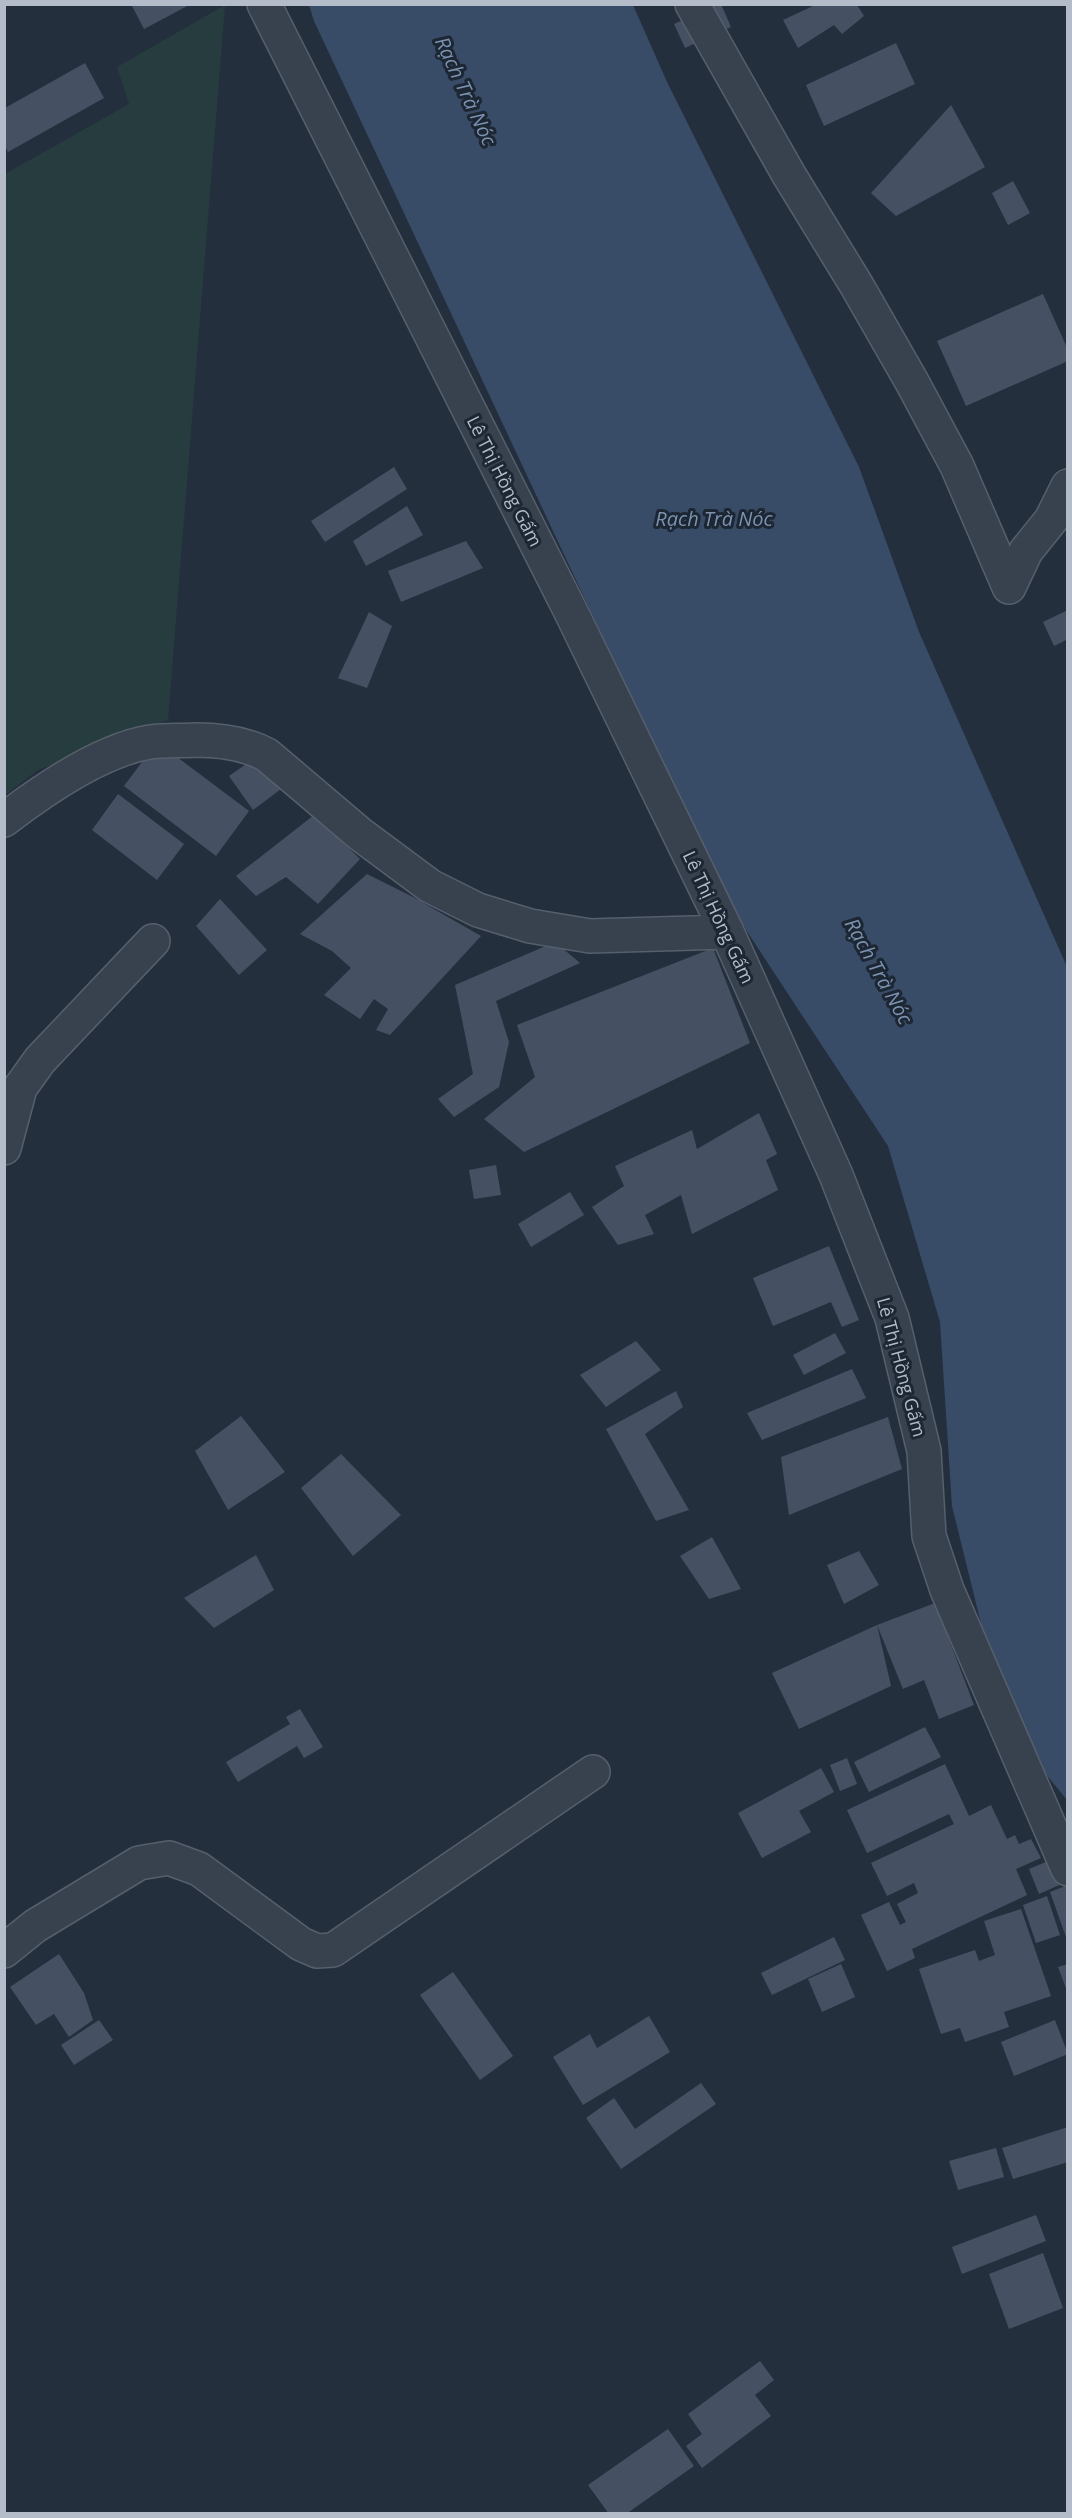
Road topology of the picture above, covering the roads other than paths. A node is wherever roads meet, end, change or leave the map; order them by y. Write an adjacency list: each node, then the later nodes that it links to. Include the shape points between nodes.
1 (264, 4): 5 (street, Lê Thị Hồng Gấm, via 566,602)
2 (692, 4): 3 (street, via 863,296 957,466 1009,587 1026,552 1052,520)
3 (1068, 486)
4 (4, 820): 5 (street, via 108,755 149,742 218,740 267,755 360,834 430,886 478,910 530,926 590,936)
5 (727, 932): 9 (street, Lê Thị Hồng Gấm, via 836,1175 892,1318 924,1451 932,1547)
6 (153, 941): 7 (street, via 40,1060 20,1088)
7 (4, 1148)
8 (593, 1772): 10 (street, via 333,1950 317,1951 301,1944 199,1869 169,1858 139,1863 35,1926)
9 (1068, 1869)
10 (4, 1951)

